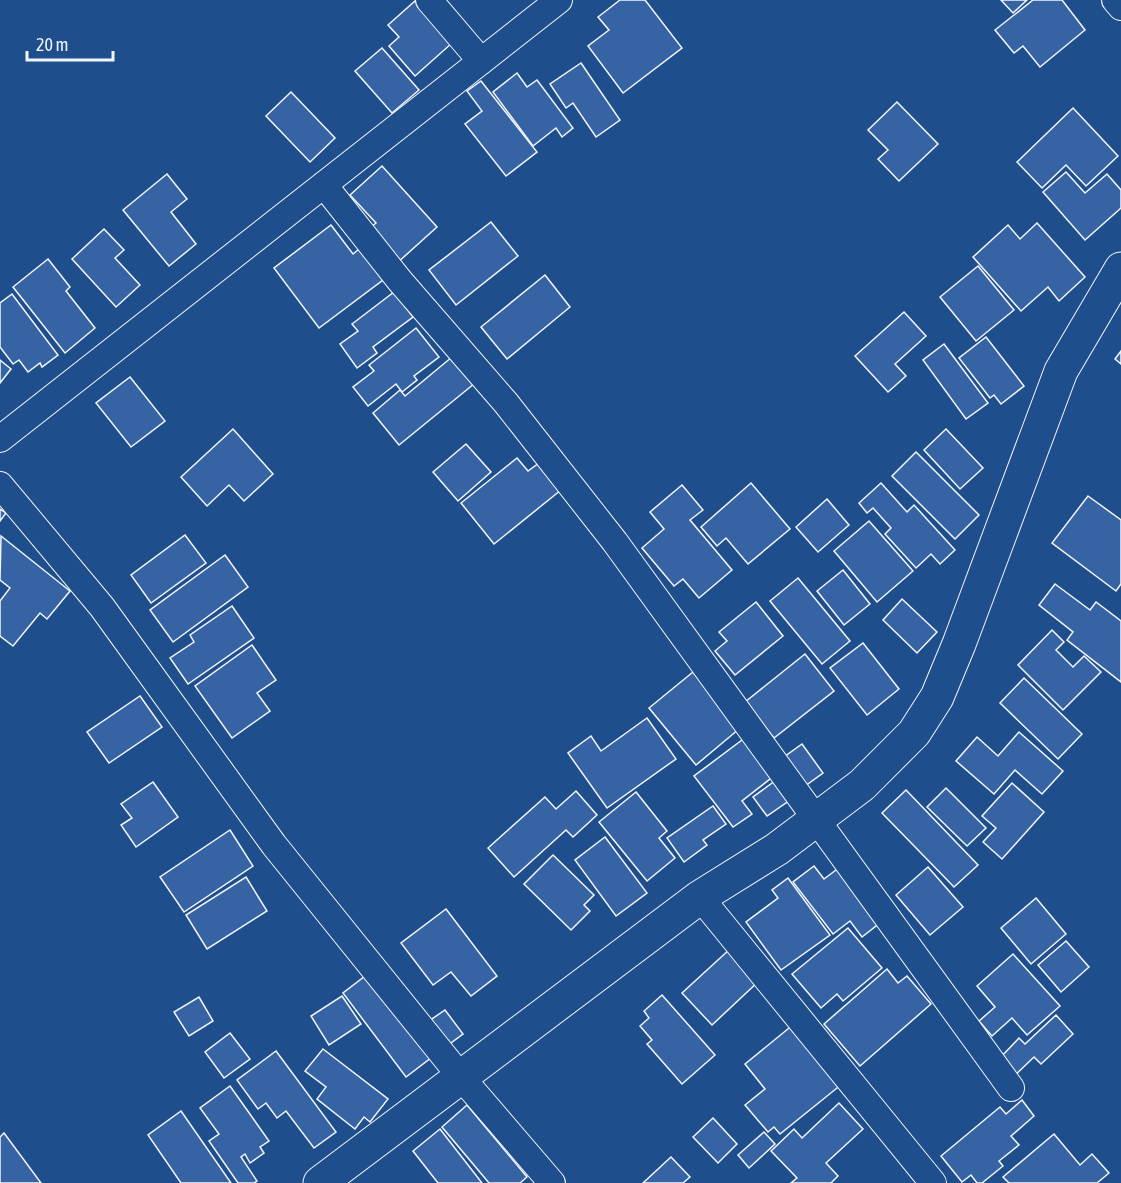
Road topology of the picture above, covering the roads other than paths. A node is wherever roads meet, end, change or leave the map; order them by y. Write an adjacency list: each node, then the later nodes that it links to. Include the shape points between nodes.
1 (429, 0): 5 (street)
2 (559, 0): 5 (street)
3 (1115, 0): 4 (street)
4 (1121, 7)
5 (481, 61): 6 (street)
6 (324, 185): 8 (street); 10 (street, via 400,281 506,403 607,532)
7 (1121, 269): 10 (highway, via 1061,371 937,697 914,733 862,785)
8 (0, 440)
9 (0, 485): 12 (street, via 102,607 274,845)
10 (816, 820): 11 (highway); 13 (street)
11 (700, 897): 12 (highway); 16 (street)
12 (461, 1077): 14 (highway); 15 (street)
13 (1011, 1088)
14 (320, 1183)
15 (552, 1183)
16 (933, 1183)

